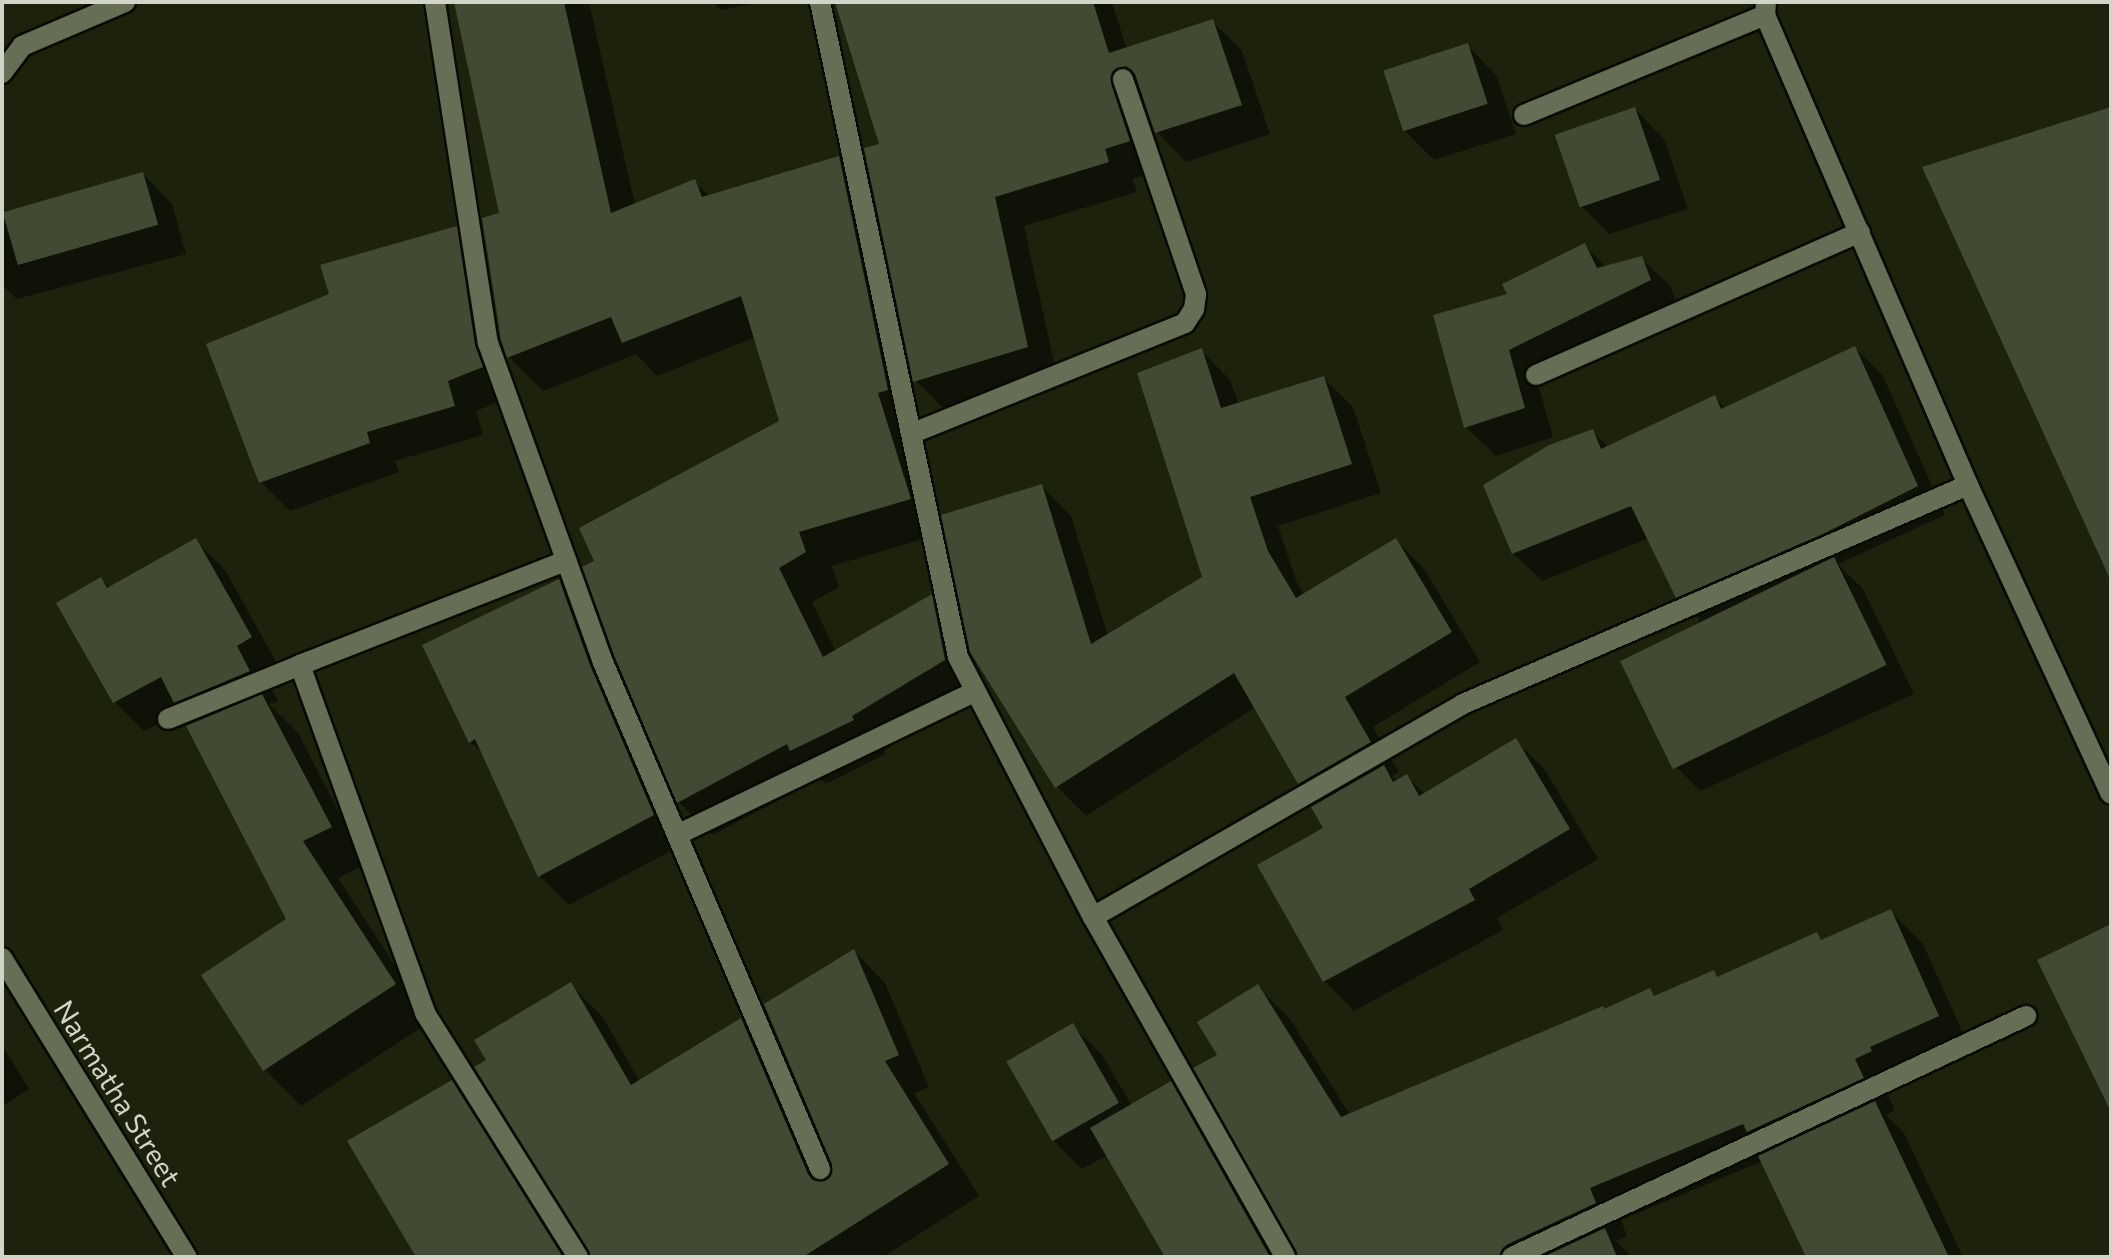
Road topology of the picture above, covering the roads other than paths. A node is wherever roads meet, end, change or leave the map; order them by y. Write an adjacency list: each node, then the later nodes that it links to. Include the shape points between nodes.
1 (125, 2): 5 (street, via 22,46)
2 (435, 2): 12 (street, via 488,343)
3 (820, 2): 10 (street)
4 (1766, 9): 7 (street); 8 (street)
5 (2, 73)
6 (1123, 79): 10 (street, via 1196,294 1194,309 1185,323)
7 (1524, 115)
8 (1860, 232): 9 (street); 11 (street)
9 (1536, 375)
10 (913, 433): 14 (street, via 923,504 958,657)
11 (1968, 485): 16 (street); 18 (street, via 1463,704)
12 (566, 561): 13 (street); 17 (street)
13 (300, 665): 15 (street); 23 (street, via 425,1013)
14 (974, 692): 17 (street); 18 (street)
15 (168, 719)
16 (2111, 794)
17 (677, 835): 21 (street)
18 (1093, 917): 24 (street)
19 (2, 958): 22 (street, Narmatha Street)
20 (2026, 1016): 25 (street)
21 (820, 1169)
22 (187, 1257)
23 (578, 1257)
24 (1285, 1257)
25 (1512, 1257)

